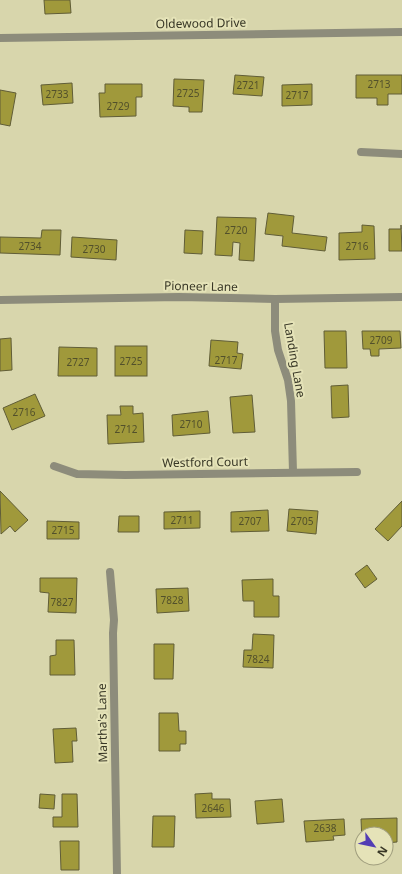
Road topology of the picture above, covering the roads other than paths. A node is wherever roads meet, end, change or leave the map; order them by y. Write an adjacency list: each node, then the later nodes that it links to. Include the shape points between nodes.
1 (402, 32): 2 (street, Oldewood Drive)
2 (0, 38)
3 (361, 152): 4 (street)
4 (402, 154)
5 (402, 297): 6 (street, Pioneer Lane)
6 (275, 299): 7 (street, Pioneer Lane, via 179,297); 9 (street, Landing Lane, via 275,331 291,401)
7 (0, 300)
8 (54, 466): 9 (street, Westford Court, via 77,474)
9 (293, 472): 10 (street, Westford Court)
10 (357, 472)
11 (110, 572): 12 (street, Martha's Lane, via 114,620)
12 (117, 874)

